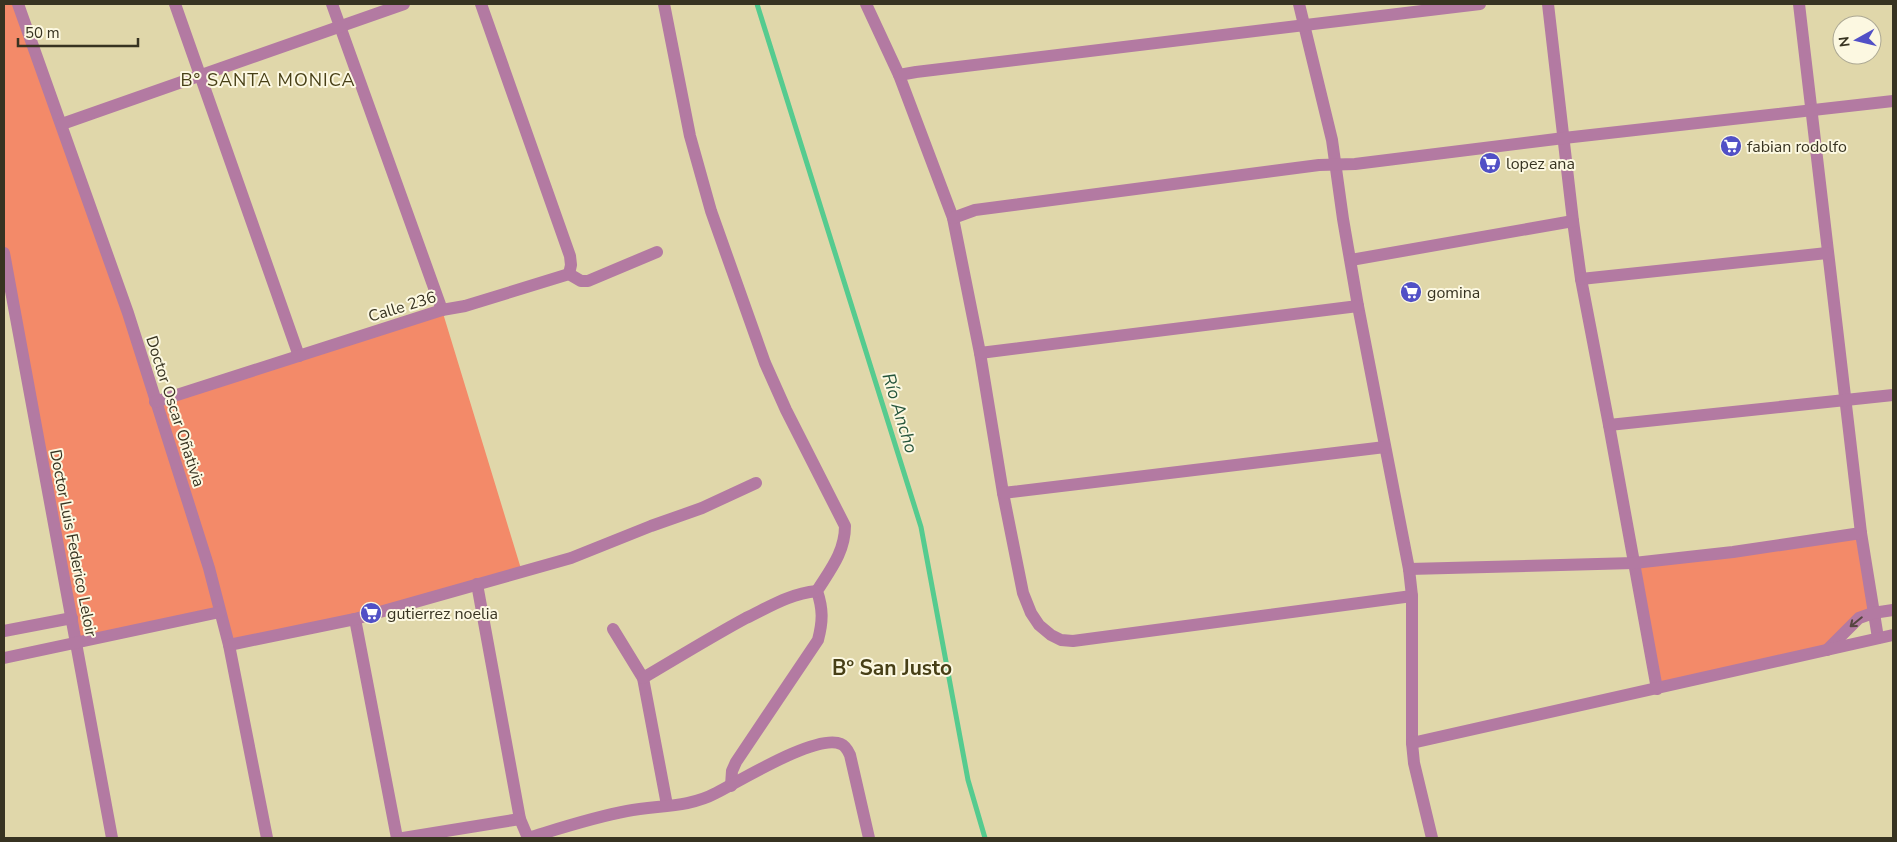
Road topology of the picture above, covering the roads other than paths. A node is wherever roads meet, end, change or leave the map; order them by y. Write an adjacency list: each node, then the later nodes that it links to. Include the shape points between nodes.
1 (18, 4): 18 (street, Doctor Oscar Oñativia)
2 (175, 4): 14 (street)
3 (332, 4): 13 (street)
4 (404, 4): 13 (street)
5 (481, 4): 27 (street, via 570,256)
6 (664, 4): 44 (street, via 690,136 711,211 765,363 845,526 845,541)
7 (866, 4): 15 (street)
8 (1300, 4): 12 (street)
9 (1480, 4): 12 (street)
10 (1548, 4): 19 (street)
11 (1799, 4): 17 (street)
12 (1305, 24): 15 (street); 20 (street)
13 (340, 25): 14 (street); 30 (street)
14 (200, 75): 18 (street); 32 (street)
15 (899, 75): 21 (street)
16 (1893, 101): 17 (street)
17 (1811, 111): 19 (street); 25 (street)
18 (62, 124): 35 (street, Doctor Oscar Oñativia, via 128,313)
19 (1564, 138): 20 (street); 22 (street)
20 (1336, 165): 21 (street, via 975,210); 26 (street)
21 (953, 218): 31 (street)
22 (1572, 221): 26 (street); 28 (street)
23 (657, 252): 27 (street, via 588,281)
24 (4, 253): 49 (street, Doctor Luis Federico Leloir)
25 (1827, 253): 28 (street); 34 (street)
26 (1351, 260): 29 (street)
27 (568, 274): 30 (street, Calle 236)
28 (1581, 280): 36 (street)
29 (1358, 306): 31 (street); 37 (street)
30 (442, 310): 32 (street, Calle 236)
31 (980, 353): 39 (street)
32 (299, 356): 35 (street, Calle 236)
33 (1893, 395): 34 (street)
34 (1846, 399): 36 (street); 40 (street)
35 (155, 402): 47 (street, Doctor Oscar Oñativia, via 209,568)
36 (1610, 425): 41 (street)
37 (1386, 447): 39 (street); 42 (street)
38 (756, 483): 43 (street, via 702,508 570,558)
39 (1003, 493): 45 (street, via 1023,593 1038,624 1060,640 1073,641)
40 (1861, 533): 41 (street); 48 (street)
41 (1634, 564): 42 (street); 60 (street)
42 (1409, 569): 45 (street)
43 (477, 584): 50 (street); 64 (street)
44 (818, 591): 59 (street, via 788,597); 62 (street, via 823,622 818,640 736,762)
45 (1412, 596): 61 (street)
46 (1893, 610): 48 (street)
47 (220, 612): 55 (street); 56 (street, Doctor Oscar Oñativia)
48 (1873, 613): 54 (street); 57 (street, one-way to 57, via 1859,618)
49 (72, 618): 52 (street); 55 (street, Doctor Luis Federico Leloir)
50 (355, 619): 56 (street); 67 (street)
51 (613, 629): 59 (street)
52 (4, 632)
53 (1893, 635): 54 (street)
54 (1878, 638): 57 (street)
55 (77, 644): 58 (street); 65 (street, Doctor Luis Federico Leloir)
56 (228, 645): 66 (street, Doctor Oscar Oñativia)
57 (1826, 650): 60 (street)
58 (4, 658)
59 (643, 678): 63 (street)
60 (1657, 689): 61 (street)
61 (1412, 742): 71 (street)
62 (731, 786): 63 (street, via 691,803); 70 (street, via 777,760 814,745 840,743 846,747 853,764)
63 (667, 805): 69 (street, via 611,814)
64 (520, 819): 68 (street); 69 (street)
65 (112, 838)
66 (267, 838)
67 (397, 838)
68 (403, 838)
69 (528, 838)
70 (869, 838)
71 (1432, 838)

